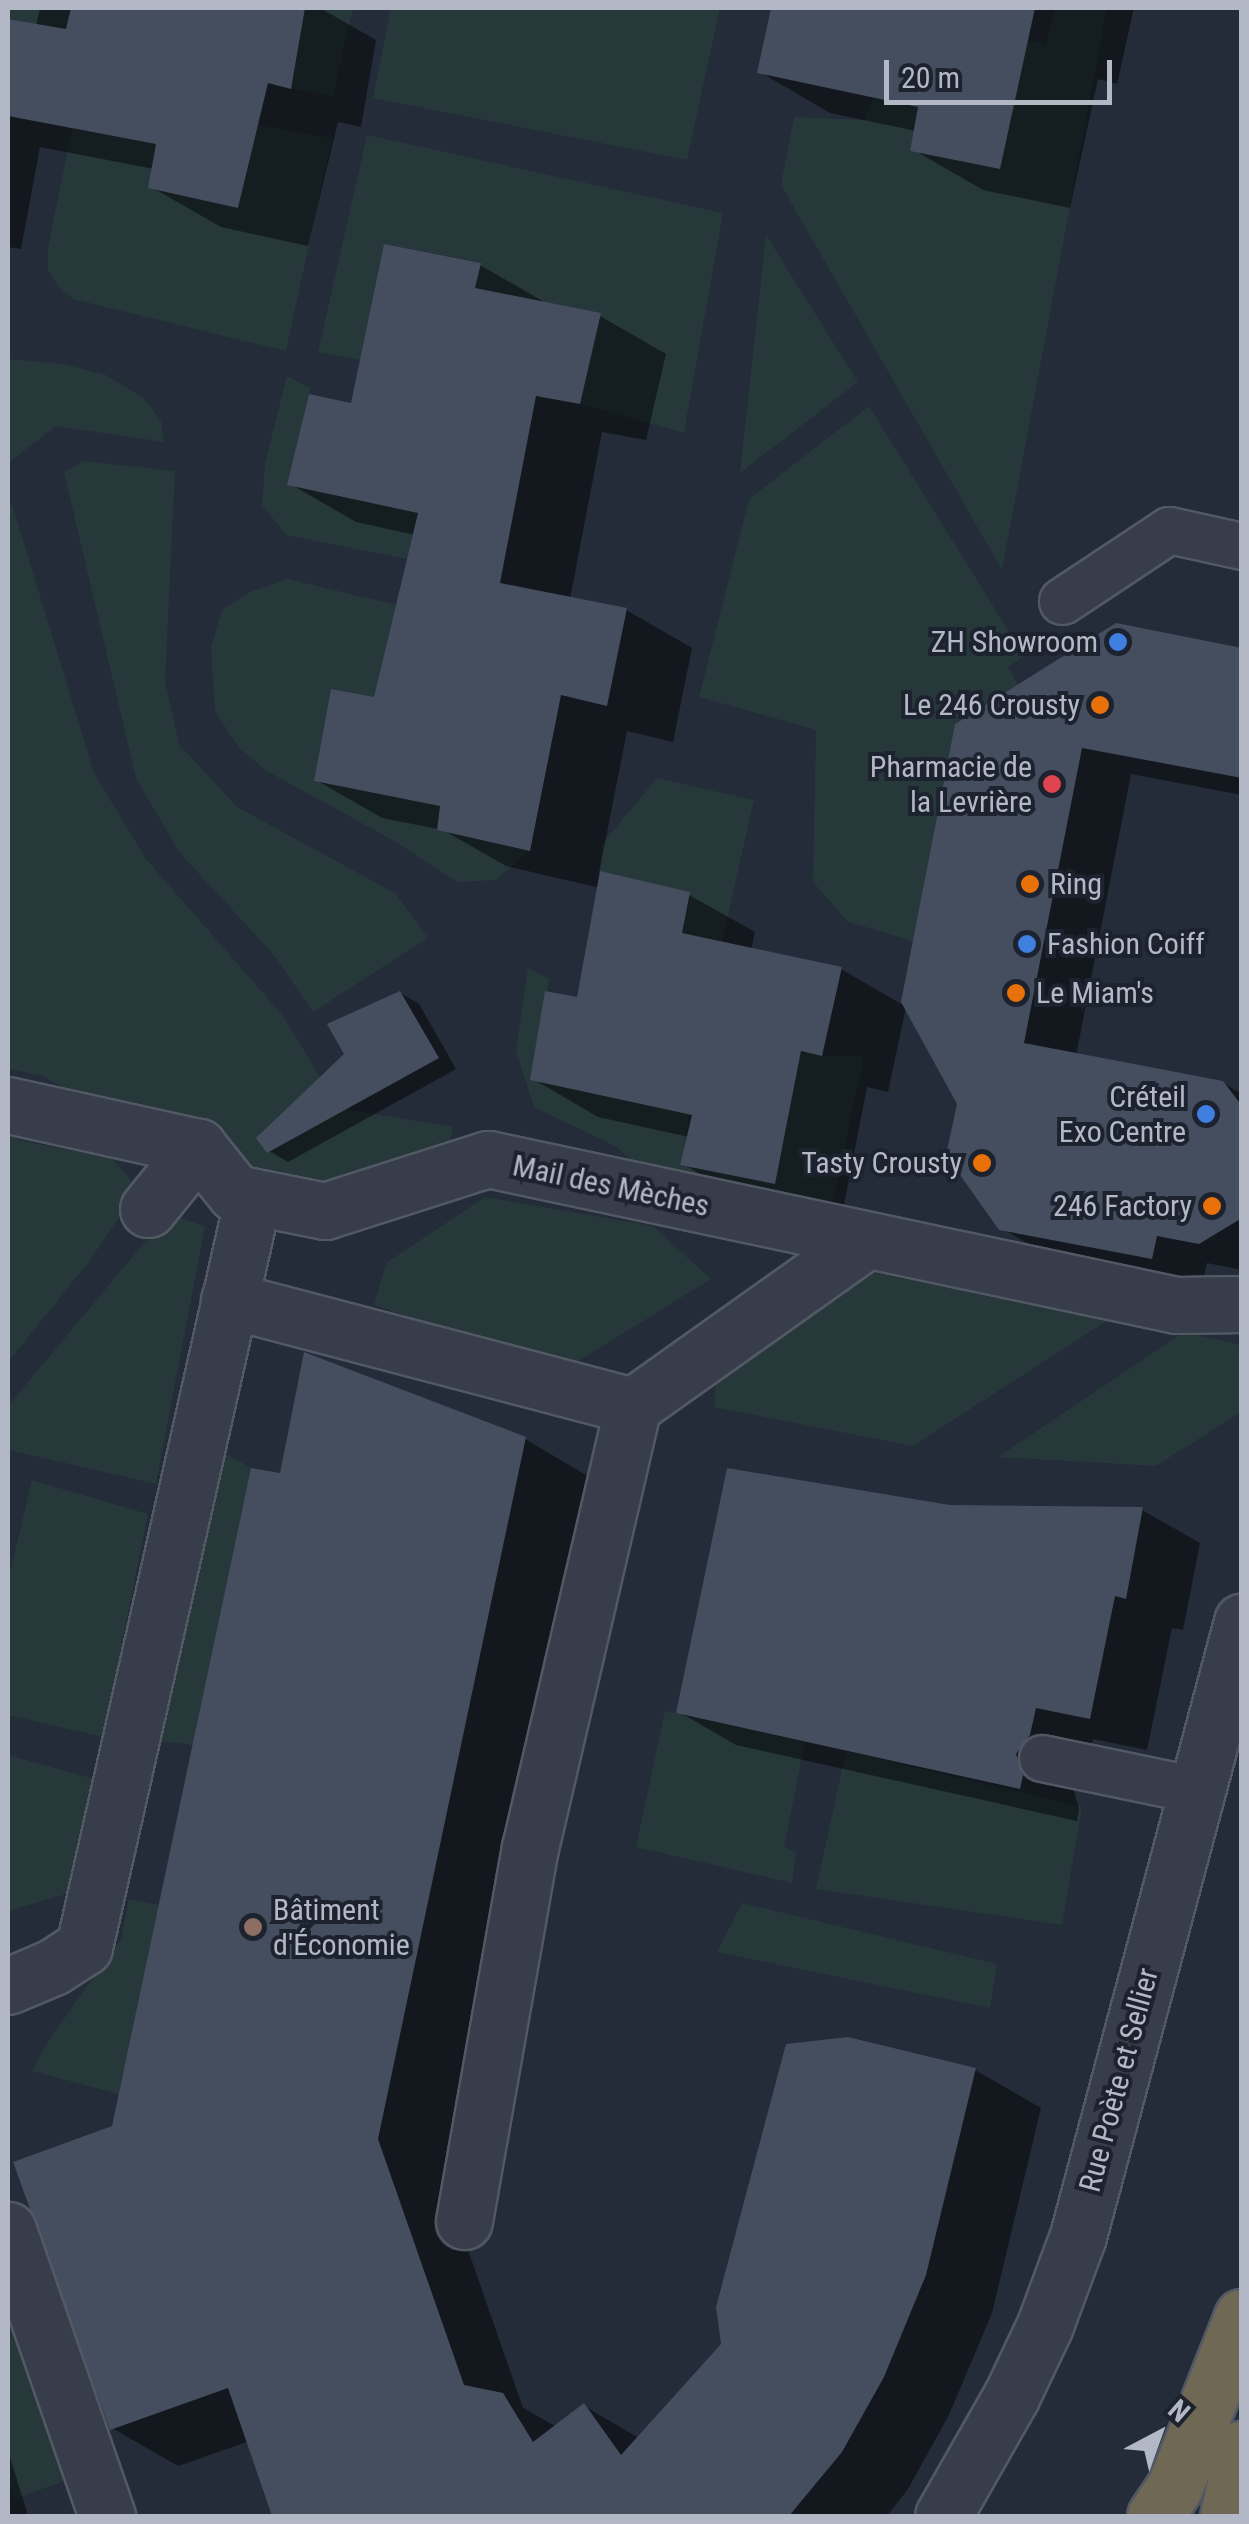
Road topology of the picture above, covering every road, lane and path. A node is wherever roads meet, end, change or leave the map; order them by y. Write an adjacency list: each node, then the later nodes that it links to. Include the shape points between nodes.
1 (1242, 546): 2 (lane, via 1169,530)
2 (1062, 602)
3 (8, 1105): 4 (street)
4 (198, 1147): 5 (street, Mail des Mèches, via 235,1193); 6 (street)
5 (253, 1196): 7 (street, Mail des Mèches, via 325,1210 488,1159); 8 (street)
6 (148, 1209)
7 (865, 1240): 9 (street, Mail des Mèches, via 1176,1305); 10 (street)
8 (230, 1300): 10 (street); 14 (street, via 84,1947)
9 (1242, 1304)
10 (633, 1406): 15 (street, via 530,1848)
11 (1242, 1622): 13 (street, Rue Poète et Sellier)
12 (1042, 1758): 13 (lane)
13 (1196, 1790): 20 (street, Rue Poète et Sellier, via 1078,2236 1011,2397)
14 (8, 1986)
15 (464, 2222)
16 (8, 2230): 19 (street)
17 (1242, 2317): 21 (highway, via 1175,2486)
18 (1242, 2448): 22 (highway)
19 (103, 2515)
20 (942, 2516)
21 (1156, 2516)
22 (1228, 2516)

